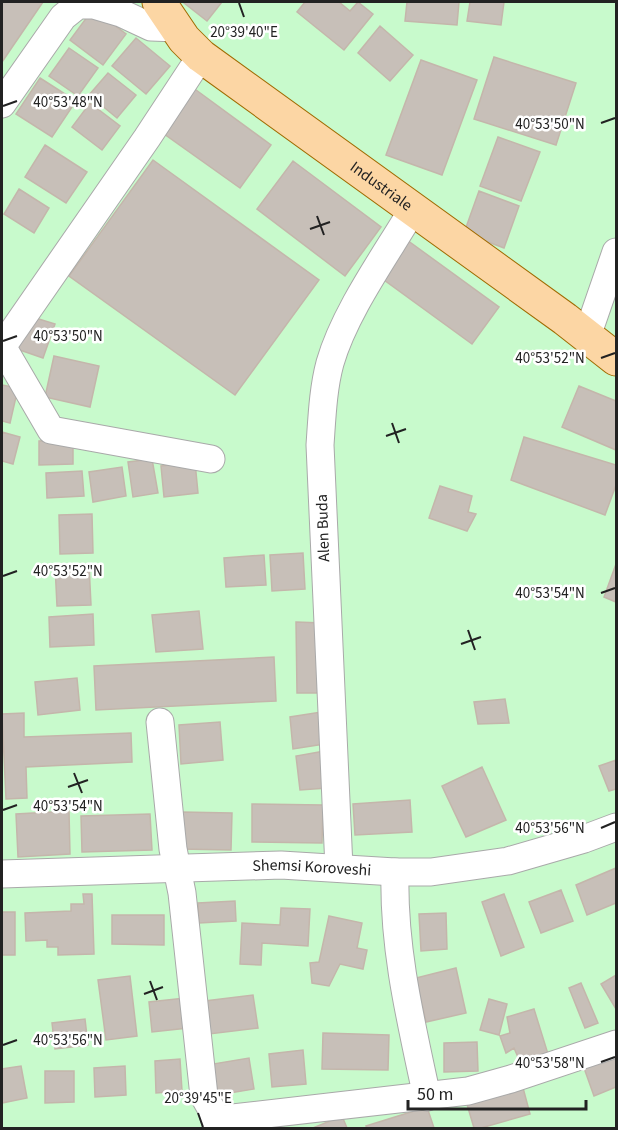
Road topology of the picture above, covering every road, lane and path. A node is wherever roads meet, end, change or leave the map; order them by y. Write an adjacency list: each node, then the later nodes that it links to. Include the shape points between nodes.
1 (159, 2): 2 (main road, Industriale)
2 (177, 28): 3 (main road, Industriale); 4 (street, via 151,27 112,10 78,5 63,16)
3 (201, 56): 5 (main road, Industriale); 8 (street)
4 (2, 104)
5 (413, 209): 7 (main road, Industriale); 13 (street, Alen Buda, via 341,334 323,399 320,444)
6 (616, 252): 7 (street)
7 (587, 336): 9 (main road, Industriale)
8 (2, 347): 10 (street, via 51,430)
9 (616, 359)
10 (211, 459)
11 (160, 722): 14 (street)
12 (616, 827): 15 (street, Shemsi Koroveshi, via 508,861 431,872)
13 (339, 868): 14 (street, Shemsi Koroveshi, via 281,865); 15 (street, Shemsi Koroveshi)
14 (177, 869): 16 (street, Shemsi Koroveshi); 19 (street, via 204,1096)
15 (395, 872): 18 (street, via 399,960)
16 (2, 874)
17 (616, 1044): 18 (street, via 512,1079 468,1091)
18 (427, 1096): 19 (street)
19 (216, 1124)

